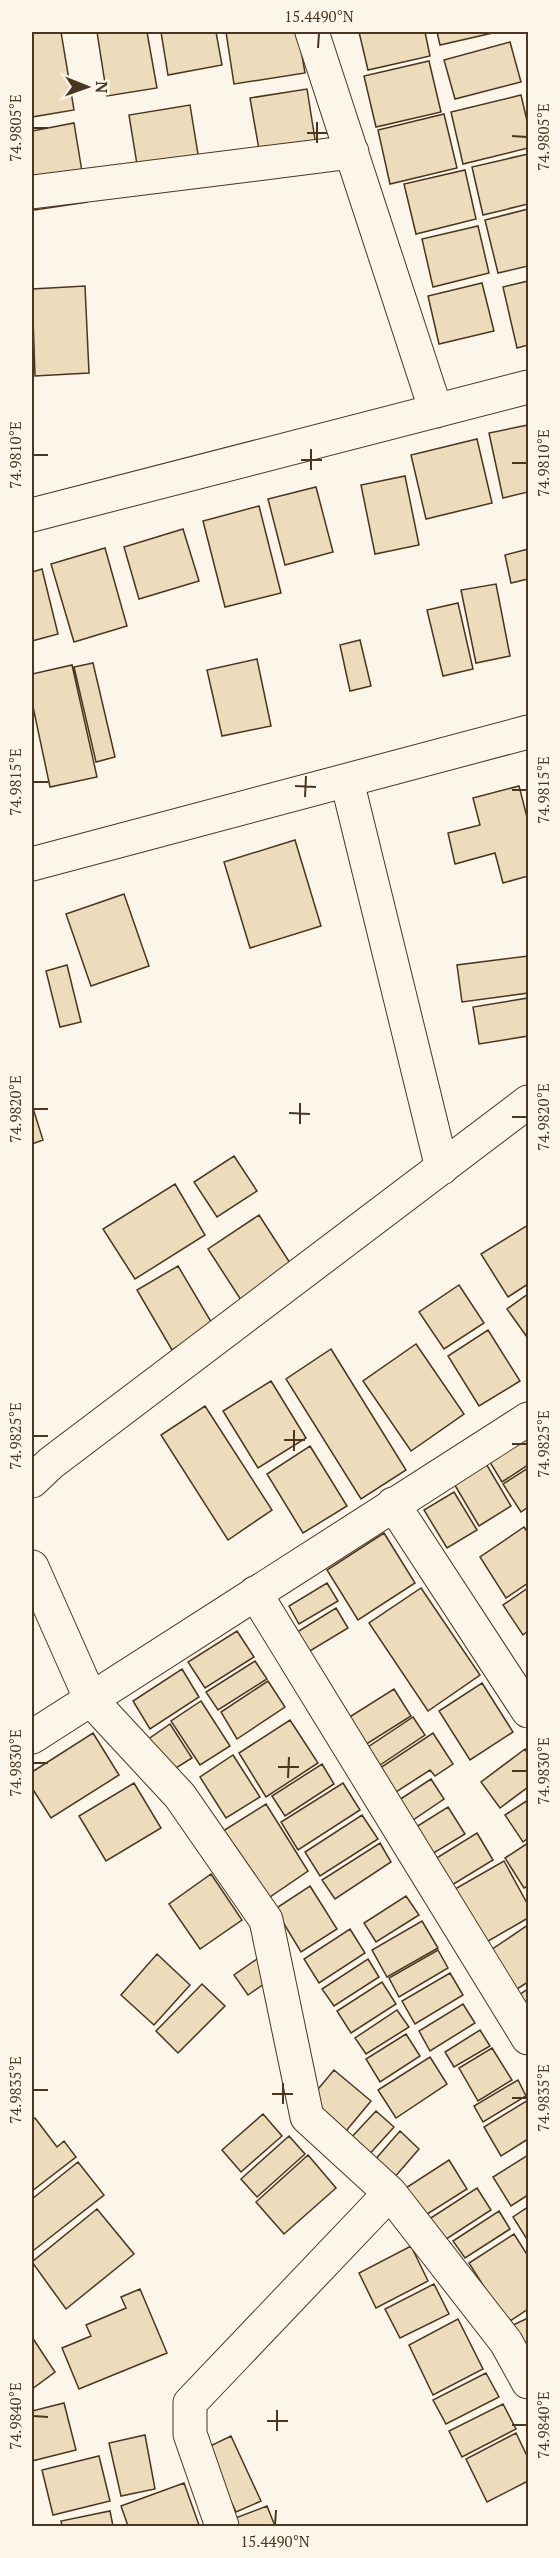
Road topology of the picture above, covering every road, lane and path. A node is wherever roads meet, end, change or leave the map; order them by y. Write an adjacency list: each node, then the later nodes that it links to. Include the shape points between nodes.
1 (312, 32): 2 (street)
2 (352, 152): 3 (street); 5 (street)
3 (32, 192)
4 (528, 387): 5 (street)
5 (436, 411): 6 (street)
6 (32, 515)
7 (528, 732): 8 (street)
8 (348, 781): 9 (street); 11 (street)
9 (32, 864)
10 (528, 1102): 11 (street)
11 (442, 1167): 13 (street)
12 (528, 1419): 14 (street)
13 (33, 1470)
14 (393, 1504): 16 (street); 18 (street)
15 (32, 1566): 17 (street)
16 (255, 1593): 17 (street); 20 (street)
17 (92, 1698): 19 (street); 21 (street, via 180,1796 266,1920 307,2117)
18 (528, 1711)
19 (32, 1737)
20 (528, 2038)
21 (390, 2193): 22 (street, via 506,2342); 23 (street, via 190,2403 190,2434)
22 (528, 2382)
23 (222, 2526)

